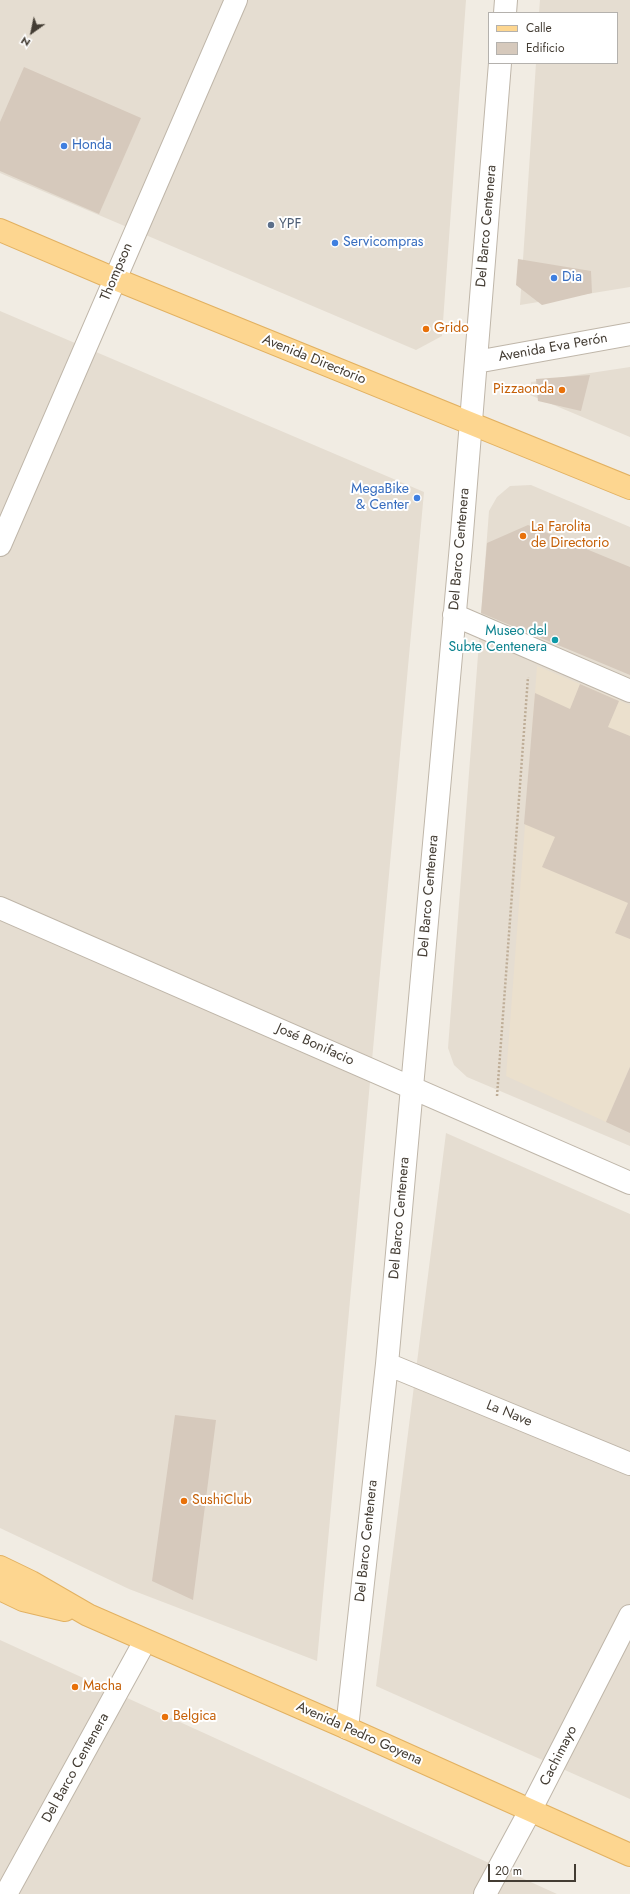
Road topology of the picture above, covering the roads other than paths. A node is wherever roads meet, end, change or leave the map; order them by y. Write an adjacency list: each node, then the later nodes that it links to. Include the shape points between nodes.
1 (236, 0): 6 (street, Thompson)
2 (506, 0): 3 (street)
3 (504, 12)
4 (500, 64): 8 (street, Del Barco Centenera)
5 (0, 230): 6 (main road, Avenida Directorio)
6 (115, 279): 9 (main road, Avenida Directorio); 11 (street, Thompson)
7 (630, 334): 8 (street, Avenida Eva Perón)
8 (476, 362): 9 (street, Del Barco Centenera)
9 (470, 424): 10 (main road, Avenida Directorio); 12 (street, Del Barco Centenera)
10 (630, 488)
11 (0, 545)
12 (454, 615): 13 (street); 15 (street, Del Barco Centenera)
13 (630, 691)
14 (0, 908): 15 (street, José Bonifacio)
15 (411, 1087): 16 (street, José Bonifacio); 17 (street, Del Barco Centenera)
16 (630, 1184)
17 (387, 1364): 18 (street, La Nave); 24 (street, Del Barco Centenera)
18 (630, 1464)
19 (0, 1567): 21 (main road, Avenida Pedro Goyena)
20 (0, 1589): 21 (main road, Avenida Pedro Goyena, via 23,1600)
21 (88, 1615): 23 (main road, Avenida Pedro Goyena)
22 (630, 1616): 25 (street, Cachimayo)
23 (145, 1642): 24 (main road, Avenida Pedro Goyena); 27 (street, Del Barco Centenera)
24 (347, 1728): 25 (main road, Avenida Pedro Goyena)
25 (531, 1809): 26 (main road, Avenida Pedro Goyena); 28 (street, Cachimayo)
26 (630, 1855)
27 (6, 1894)
28 (485, 1894)

